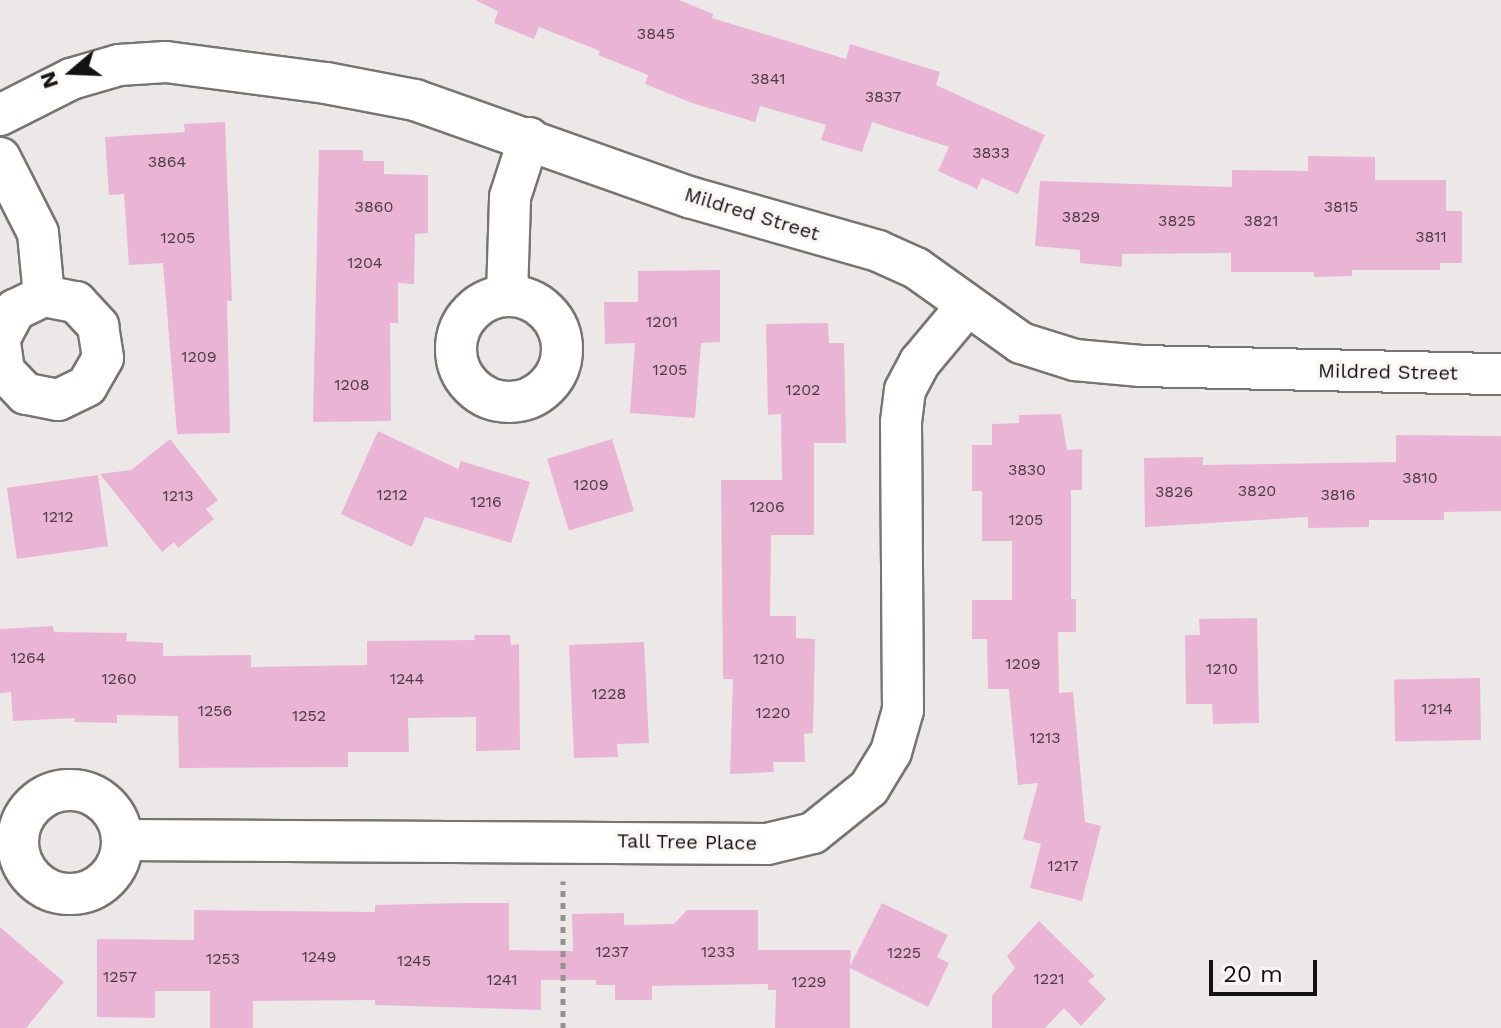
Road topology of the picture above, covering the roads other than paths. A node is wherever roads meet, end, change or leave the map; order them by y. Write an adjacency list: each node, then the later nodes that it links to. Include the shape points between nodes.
1 (0, 115): 2 (street, Mildred Street, via 71,79 119,65 166,62 415,100)
2 (529, 138): 4 (street, via 510,197); 6 (street, Mildred Street, via 689,197 878,251 916,268)
3 (0, 158): 5 (street, via 38,233)
4 (507, 295)
5 (44, 296): 7 (street, via 15,310); 7 (street, via 76,302 98,326 103,358 87,386 58,400 26,394 4,371)
6 (966, 307): 8 (street, Mildred Street, via 1021,343 1075,360); 9 (street, Tall Tree Place, via 920,362 905,390 903,710 895,738 869,788 813,833 767,844)
7 (0, 339)
8 (1501, 374)
9 (123, 840): 10 (street, via 108,879 80,893 49,891); 10 (street, via 116,818 102,800 82,791 59,790 38,799 23,817)
10 (10, 865)

